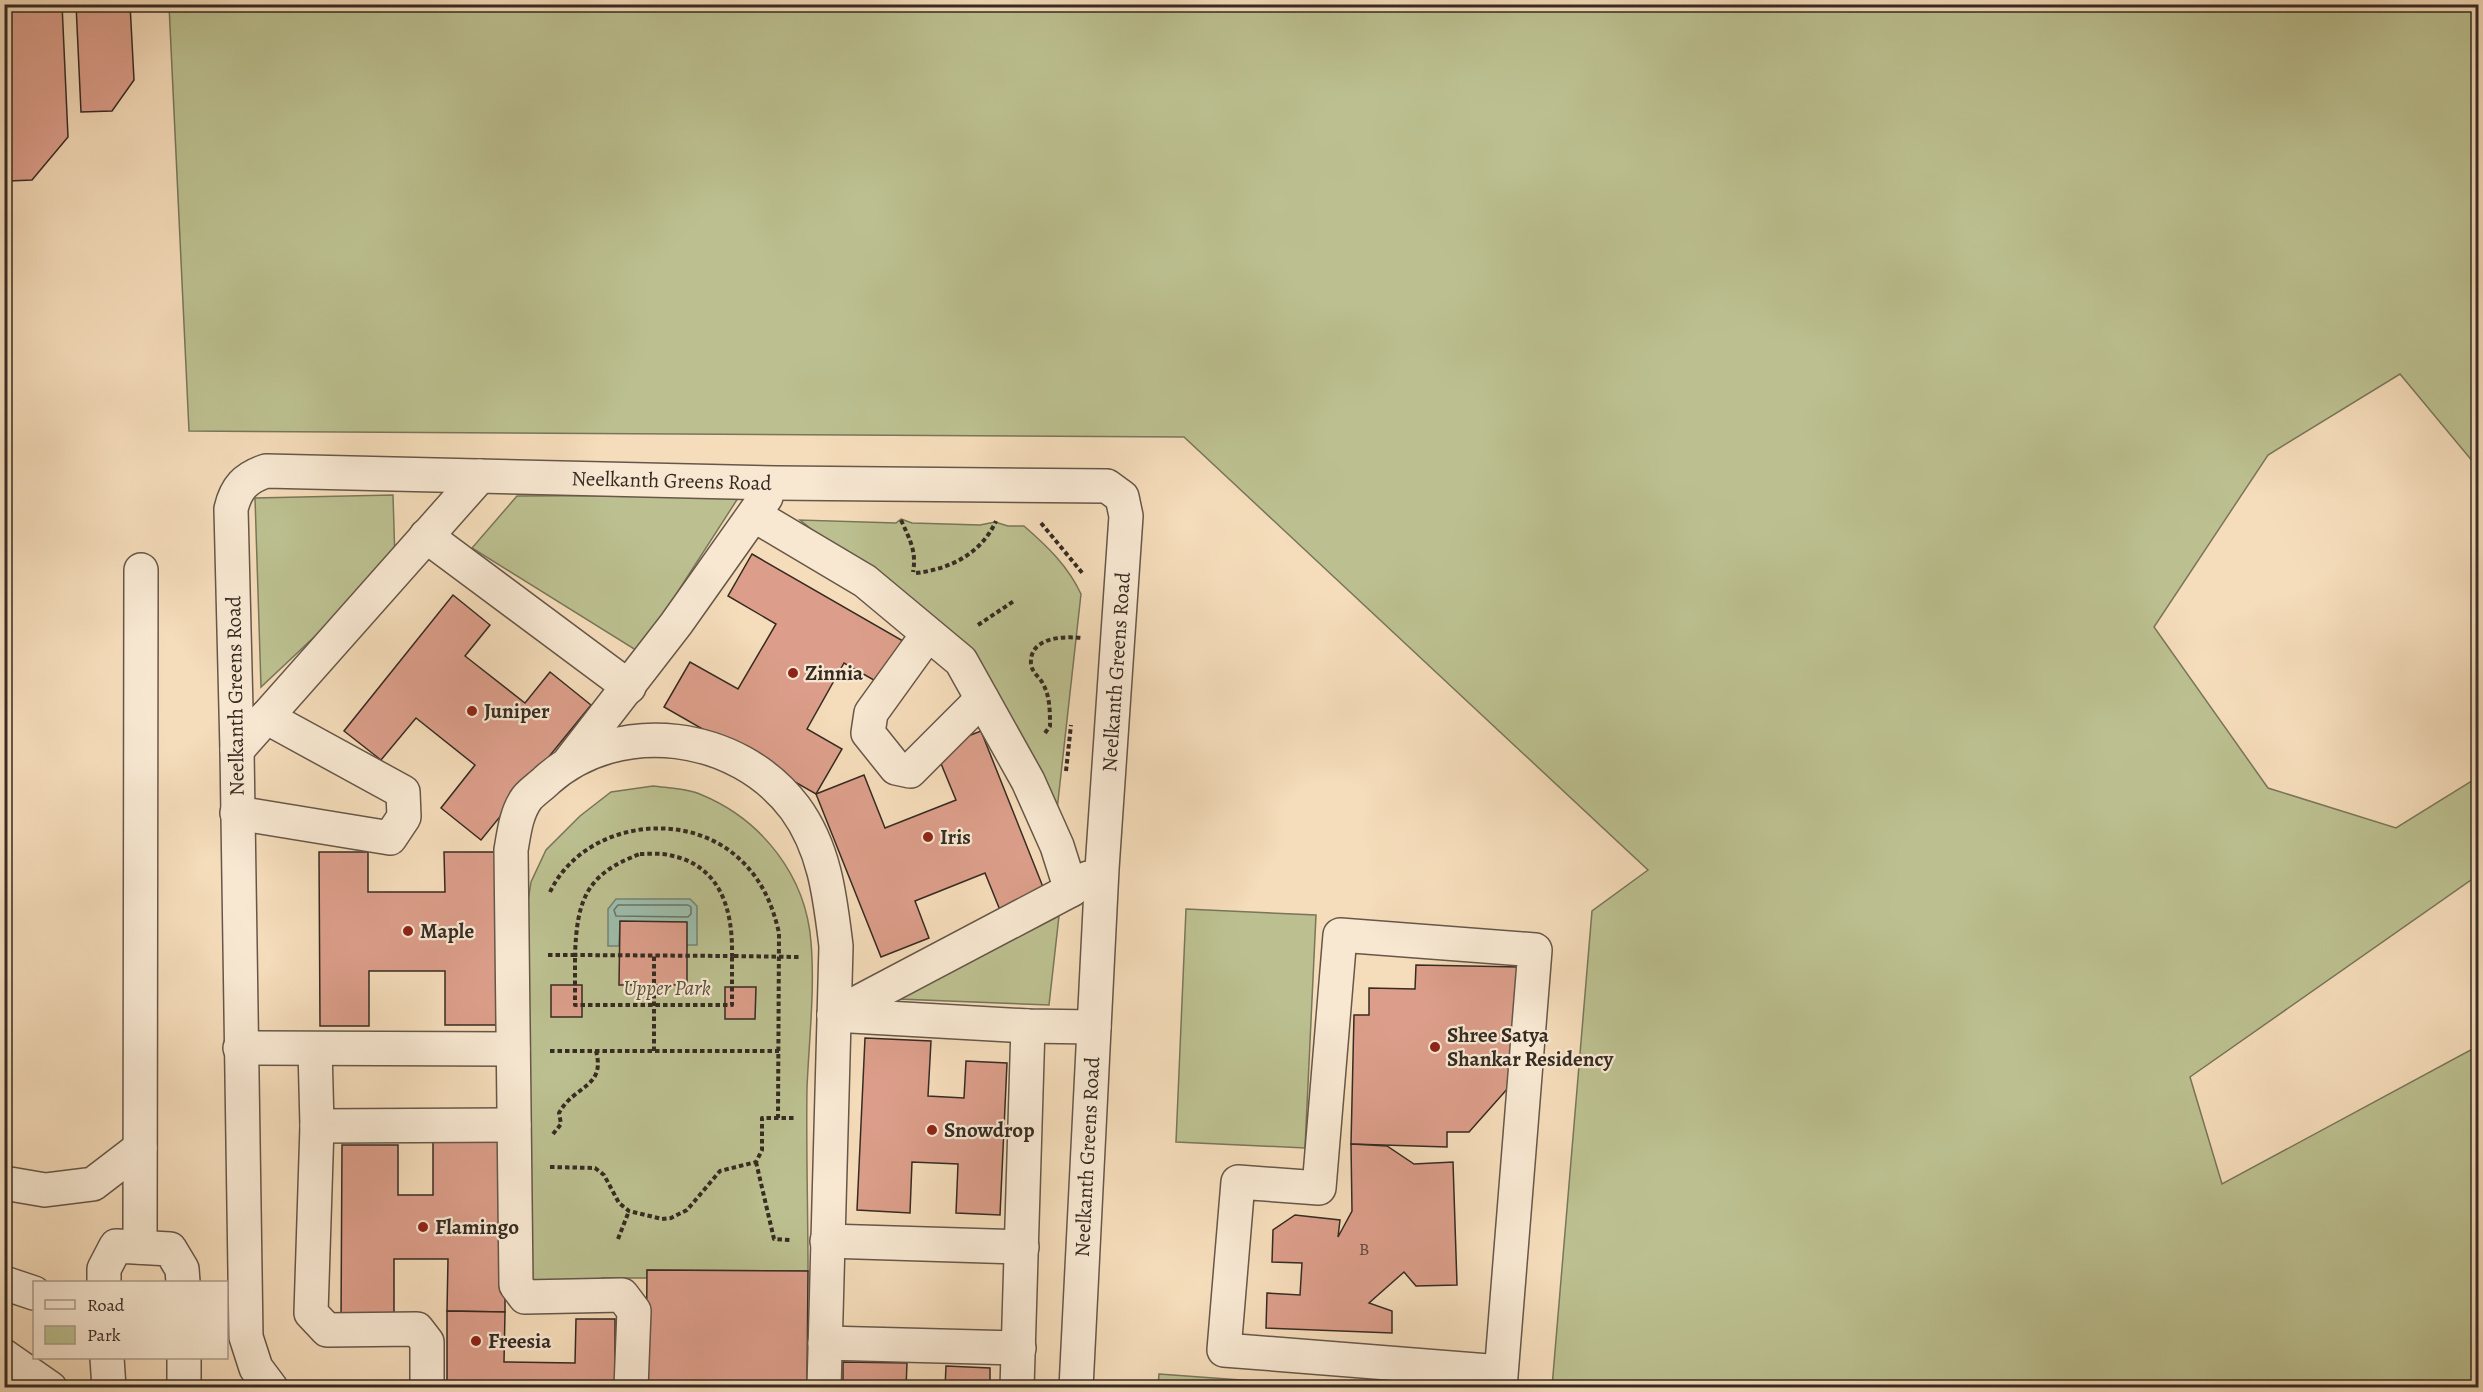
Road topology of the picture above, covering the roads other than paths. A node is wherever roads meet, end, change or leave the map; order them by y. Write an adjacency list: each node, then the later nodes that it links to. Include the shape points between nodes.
1 (480, 476): 2 (street, Neelkanth Greens Road); 4 (street); 10 (street, Neelkanth Greens Road, via 266,471 241,484 231,509)
2 (776, 483): 3 (street); 13 (street, Neelkanth Greens Road, via 1107,486 1122,497 1126,516)
3 (753, 515): 6 (street, via 865,581); 7 (street)
4 (426, 536): 7 (street); 9 (street)
5 (141, 570): 23 (street)
6 (928, 634): 8 (street, via 961,662); 8 (street, via 871,713 868,733 896,768 910,771)
7 (629, 687): 11 (street)
8 (982, 699): 14 (street, via 1028,781 1057,846)
9 (267, 717): 10 (street); 12 (street, via 403,792 404,817 390,838)
10 (237, 750): 12 (street, Neelkanth Greens Road)
11 (565, 766): 15 (street, via 587,753 617,745 645,740 674,741 728,755 776,786 795,808 817,849 828,886 836,957); 20 (street, via 527,798 515,824 511,850)
12 (237, 813): 18 (street, Neelkanth Greens Road)
13 (1102, 869): 14 (street); 17 (street, Neelkanth Greens Road)
14 (1071, 890): 15 (street)
15 (834, 1015): 16 (street); 25 (street)
16 (1028, 1026): 17 (street); 27 (street)
17 (1094, 1027): 46 (street, Neelkanth Greens Road)
18 (240, 1048): 19 (street); 41 (street, Neelkanth Greens Road, via 246,1337 256,1368)
19 (315, 1048): 20 (street); 22 (street)
20 (529, 1050): 21 (street)
21 (514, 1125): 22 (street); 43 (street, via 516,1285 525,1297 622,1295 634,1311)
22 (317, 1126): 42 (street, via 311,1313 327,1330 417,1329 427,1342)
23 (140, 1148): 24 (street, via 93,1184 45,1190); 26 (street)
24 (4, 1183)
25 (827, 1241): 27 (street); 32 (street)
26 (140, 1247): 28 (street, via 116,1246 104,1269); 29 (street, via 170,1249 183,1269)
27 (1022, 1247): 33 (street)
28 (104, 1281)
29 (183, 1281)
30 (4, 1283): 31 (street)
31 (33, 1293)
32 (825, 1343): 33 (street); 44 (street)
33 (1019, 1348): 45 (street)
34 (4, 1356): 38 (street)
35 (106, 1359): 39 (street)
36 (184, 1359): 40 (street)
37 (1500, 1380): 37 (street, via 1535,950 1340,935 1320,1188 1238,1182 1224,1350)
38 (50, 1388)
39 (109, 1388)
40 (184, 1388)
41 (271, 1388)
42 (427, 1388)
43 (632, 1388)
44 (824, 1388)
45 (1017, 1388)
46 (1076, 1388)

